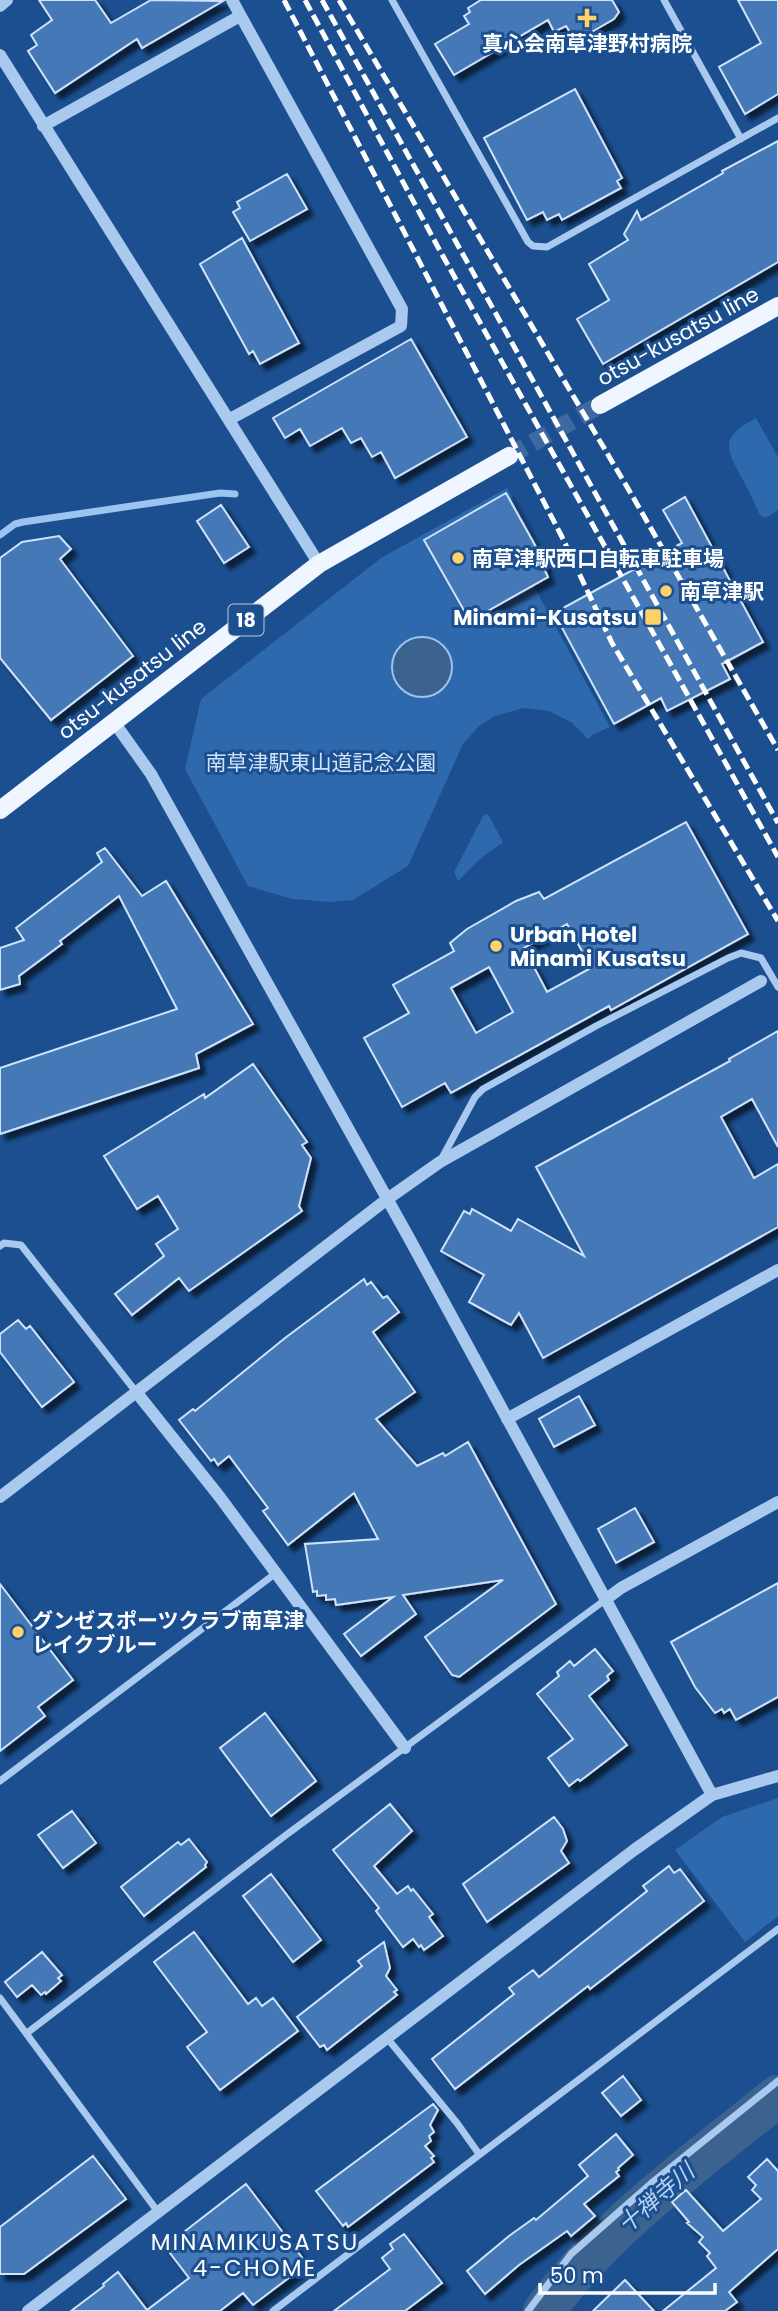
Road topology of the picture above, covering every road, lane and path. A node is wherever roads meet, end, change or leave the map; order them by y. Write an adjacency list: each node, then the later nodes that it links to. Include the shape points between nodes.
1 (6, 0): 5 (street)
2 (232, 0): 6 (street)
3 (393, 0): 10 (street, via 533,246 547,247)
4 (664, 0): 10 (street)
5 (0, 6)
6 (240, 16): 9 (street); 13 (street, via 402,309 402,320 401,326)
7 (0, 55): 9 (street)
8 (778, 118): 10 (street)
9 (43, 126): 13 (street)
10 (741, 139)
11 (778, 306): 12 (main road, otsu-kusatsu line)
12 (600, 405)
13 (230, 419): 15 (street)
14 (509, 456): 15 (main road, otsu-kusatsu line / 18)
15 (319, 564): 16 (main road, otsu-kusatsu line / 18)
16 (114, 722): 17 (main road, otsu-kusatsu line / 18); 21 (street, via 151,774)
17 (0, 810)
18 (761, 981): 20 (street)
19 (778, 987): 20 (street, via 761,958 741,953 596,1026 483,1089)
20 (440, 1162): 21 (street)
21 (386, 1200): 24 (street); 25 (street)
22 (0, 1246): 24 (street, via 21,1245)
23 (778, 1270): 25 (street)
24 (137, 1393): 26 (street); 28 (street)
25 (507, 1419): 29 (street)
26 (0, 1497)
27 (778, 1502): 29 (street)
28 (276, 1573): 30 (street); 32 (street)
29 (605, 1600): 30 (street); 33 (street)
30 (405, 1748): 36 (street)
31 (778, 1776): 33 (street)
32 (0, 1781)
33 (712, 1795): 37 (street)
34 (778, 1929): 39 (street)
35 (0, 1998): 36 (street)
36 (27, 2033): 40 (street)
37 (387, 2038): 39 (street); 40 (street)
38 (778, 2081): 43 (street, via 572,2254)
39 (479, 2154): 42 (street)
40 (158, 2213): 41 (street)
41 (28, 2311)
42 (273, 2311)
43 (528, 2311)

